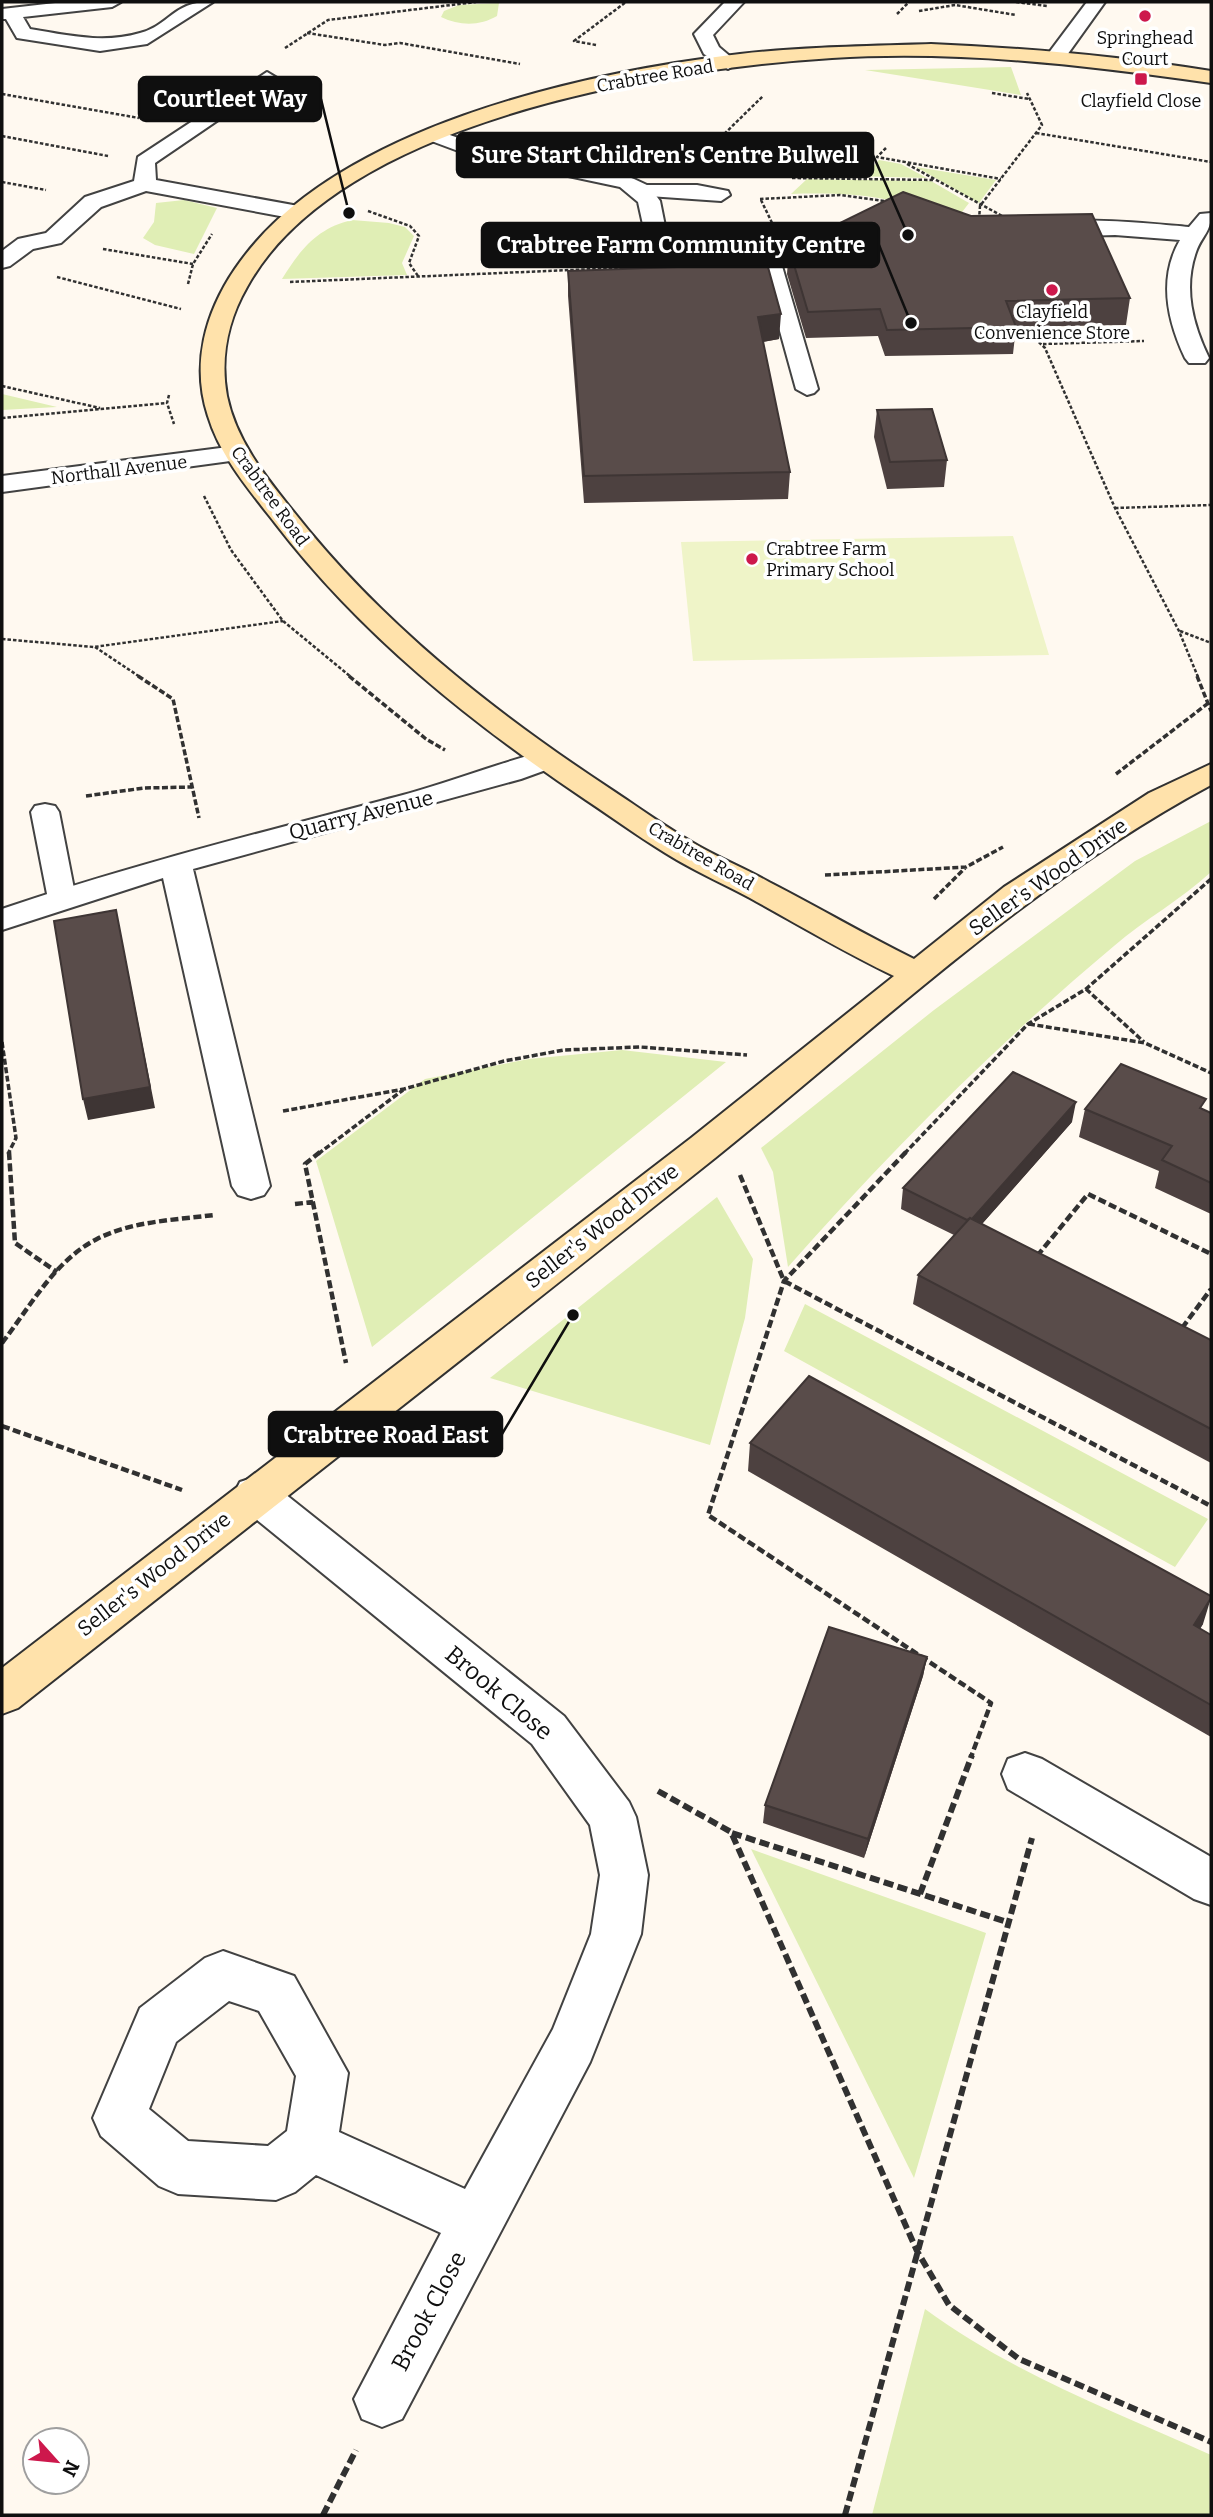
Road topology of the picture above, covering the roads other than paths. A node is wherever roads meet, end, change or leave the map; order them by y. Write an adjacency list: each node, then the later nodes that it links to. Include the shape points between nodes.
1 (112, 2): 5 (street)
2 (204, 2): 5 (street, via 147,38 100,45 24,34)
3 (735, 2): 7 (street, via 703,34 711,50)
4 (1097, 2): 6 (street)
5 (6, 13)
6 (1055, 58): 7 (street, Crabtree Road, via 897,51); 8 (street, Crabtree Road)
7 (728, 63): 10 (street, Crabtree Road, via 576,89)
8 (1211, 77)
9 (267, 78): 11 (street, via 145,161)
10 (433, 135): 12 (street, via 476,150 612,177); 14 (street, Crabtree Road, via 384,158)
11 (145, 184): 14 (street); 18 (street, via 93,202 53,238 26,244)
12 (641, 191): 13 (lane); 19 (street, via 649,201 655,229 668,238)
13 (721, 195)
14 (296, 212): 22 (street, Crabtree Road, via 256,253 233,286 215,335 212,381 221,421)
15 (1211, 216): 17 (street)
16 (1007, 224): 17 (street)
17 (1192, 234): 20 (street, via 1180,266 1178,298)
18 (2, 261)
19 (772, 266): 21 (lane)
20 (1192, 349)
21 (807, 389)
22 (236, 454): 23 (street, Northall Avenue); 24 (street, Crabtree Road, via 297,537 353,597 442,682)
23 (2, 484)
24 (546, 760): 27 (street, Quarry Avenue, via 493,780); 30 (street, Crabtree Road, via 692,855)
25 (1211, 773): 30 (street, Seller's Wood Drive, via 1160,800 1016,894)
26 (45, 812): 28 (lane)
27 (192, 861): 28 (street, Quarry Avenue); 31 (street)
28 (62, 899): 29 (street, Quarry Avenue)
29 (2, 920)
30 (916, 973): 32 (street, Seller's Wood Drive, via 704,1147)
31 (251, 1186)
32 (245, 1502): 33 (street, Seller's Wood Drive); 37 (street, Brook Close, via 548,1730 612,1817 624,1875 616,1934 572,2044)
33 (2, 1694)
34 (1036, 1780): 35 (street)
35 (1211, 1883)
36 (312, 2146): 37 (street)
37 (477, 2222): 38 (street, Brook Close)
38 (382, 2399)

